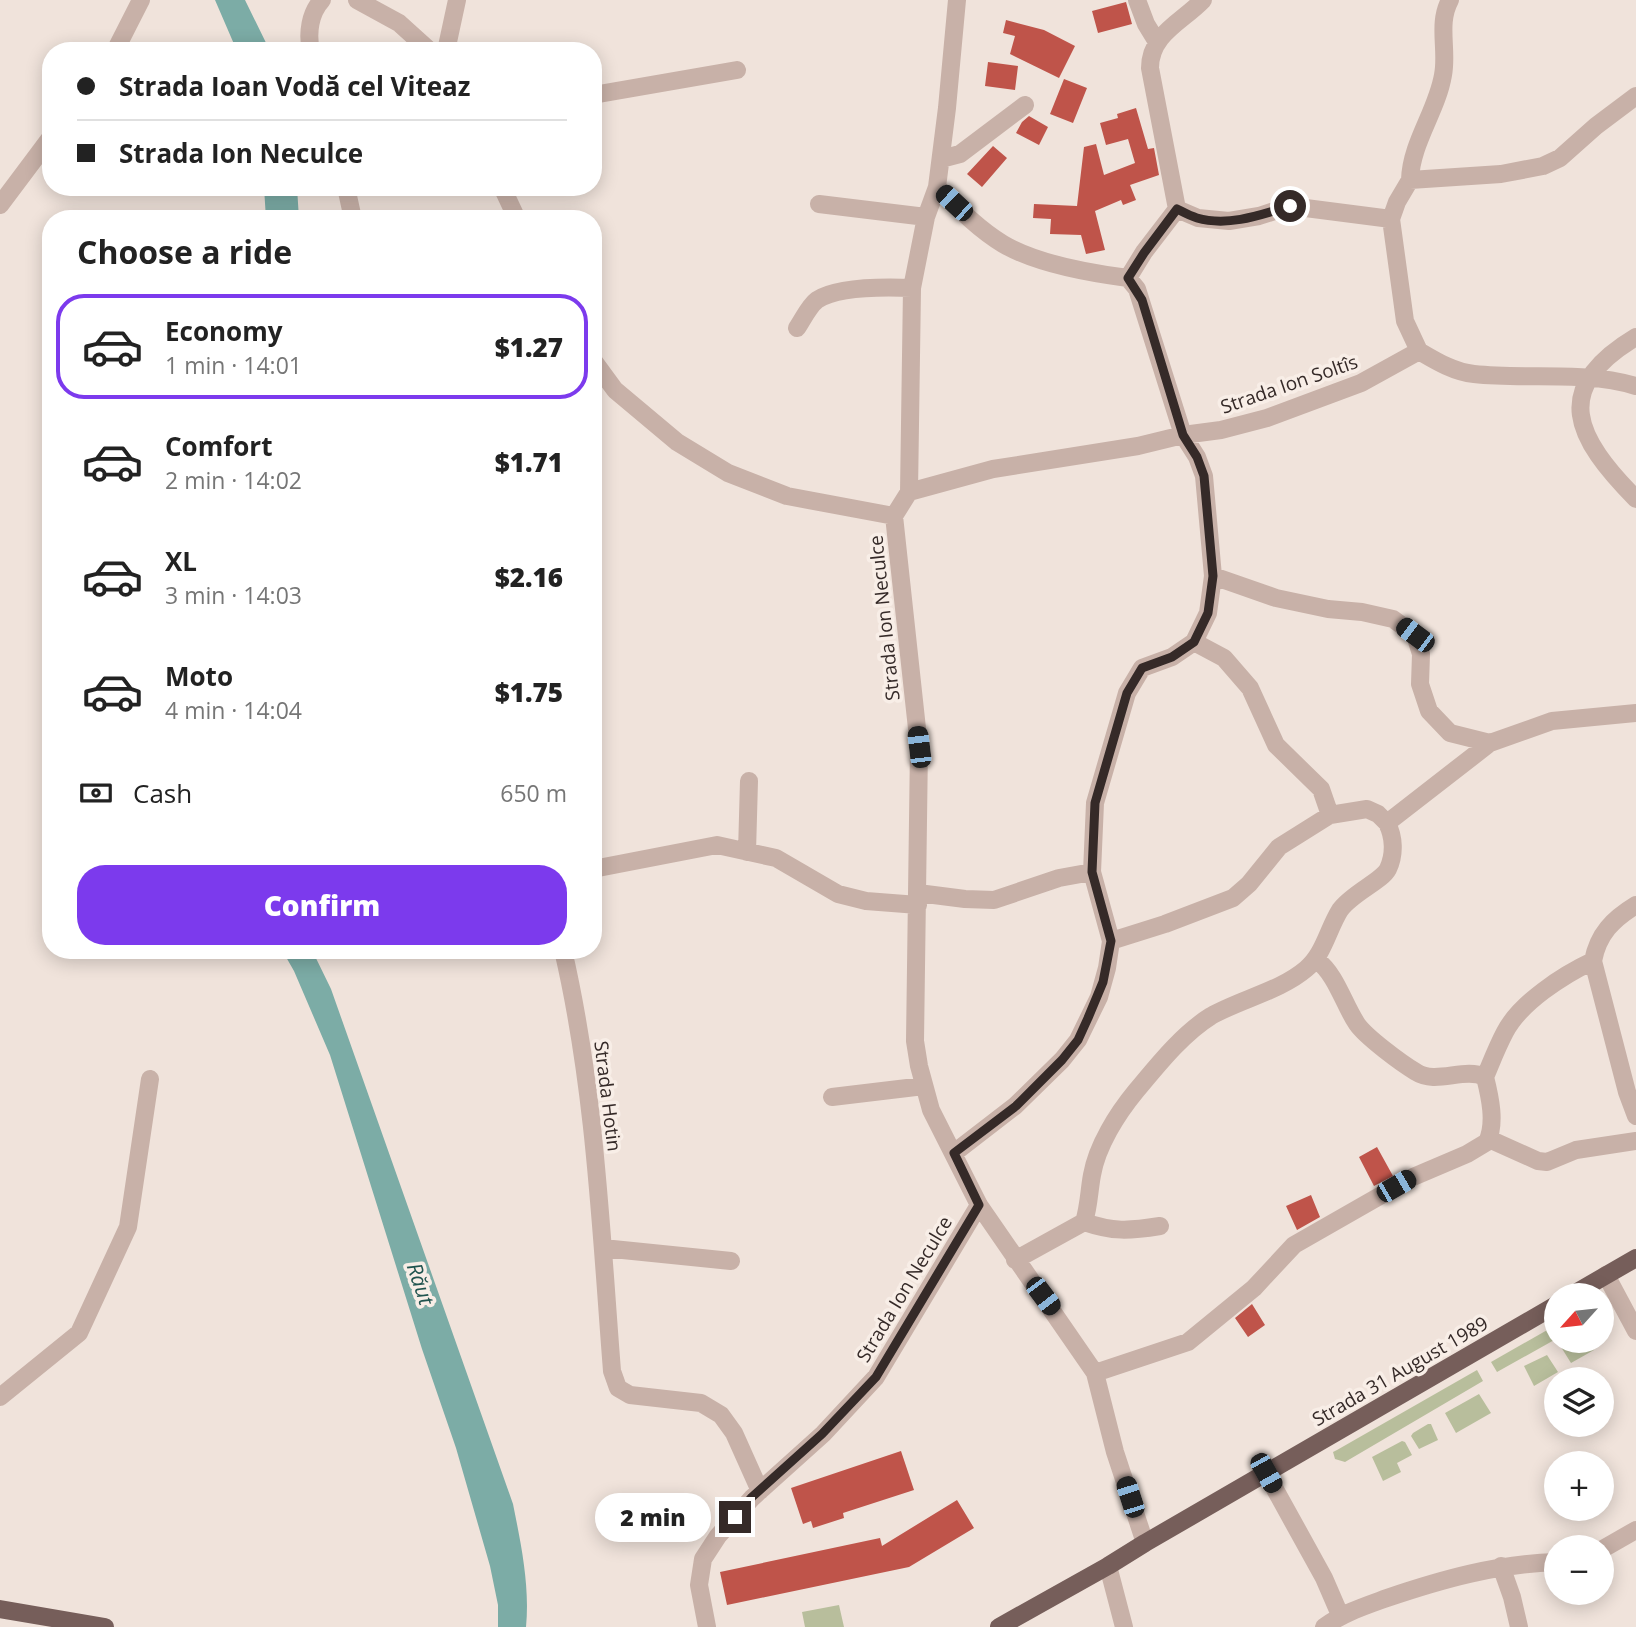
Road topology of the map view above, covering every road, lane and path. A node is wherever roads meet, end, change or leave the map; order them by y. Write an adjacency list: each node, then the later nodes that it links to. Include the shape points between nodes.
1 (141, 0): 9 (street)
2 (322, 0): 10 (street, via 312,11)
3 (357, 0): 11 (street, via 399,23)
4 (457, 0): 12 (street)
5 (957, 0): 19 (street)
6 (1137, 0): 13 (street)
7 (1203, 0): 13 (street)
8 (1450, 0): 20 (street, via 1442,26 1443,78 1413,156)
9 (120, 42)
10 (309, 42)
11 (420, 42)
12 (448, 42)
13 (1157, 42): 24 (street, via 1150,68)
14 (737, 70): 15 (street)
15 (602, 93)
16 (1636, 96): 20 (street, via 1543,166 1501,174)
17 (1025, 106): 19 (street, via 960,153)
18 (42, 149): 23 (street)
19 (940, 159): 21 (street)
20 (1410, 180): 26 (street)
21 (937, 187): 25 (street); 27 (street, via 1004,245 1082,272)
22 (819, 204): 25 (street)
23 (0, 205)
24 (1177, 209): 26 (street, via 1198,218 1229,221 1290,206); 27 (street)
25 (926, 217): 28 (street)
26 (1391, 219): 31 (street, via 1405,321)
27 (1128, 278): 35 (street, via 1142,300)
28 (912, 288): 29 (street, via 839,292 814,302); 36 (street)
29 (797, 328)
30 (1636, 337): 33 (street)
31 (1419, 351): 33 (street, via 1472,374); 35 (street, Strada Ion Soltîs, via 1361,383 1268,418)
32 (602, 372): 38 (street, via 615,390 677,442 727,473 787,496)
33 (1588, 377): 34 (street); 37 (street, via 1579,408 1587,433 1600,459)
34 (1636, 386)
35 (1183, 435): 36 (street, Strada Ion Soltîs, via 993,469); 39 (street, via 1204,476)
36 (909, 492): 38 (street, Strada Ion Neculce)
37 (1636, 499)
38 (894, 516): 49 (street, Strada Ion Neculce, via 919,747)
39 (1213, 576): 40 (street, via 1208,613); 42 (street, via 1276,598 1393,619 1415,635 1421,654 1420,684 1429,712 1450,733)
40 (1194, 642): 44 (street, via 1224,658 1250,688 1276,745 1321,789); 48 (street, via 1172,657 1142,668 1127,693 1095,803)
41 (1636, 713): 42 (street, via 1552,721)
42 (1490, 743): 45 (street)
43 (749, 781): 46 (street)
44 (1330, 815): 45 (street, via 1367,809); 51 (street, via 1279,847 1233,898)
45 (1387, 823): 53 (street, via 1393,851 1387,871 1354,894 1341,910)
46 (747, 852): 47 (street, via 717,845); 49 (street, via 776,858 838,894 866,901)
47 (602, 867)
48 (1092, 872): 49 (street, via 994,900); 51 (street)
49 (918, 899): 57 (street, Strada Ion Neculce, via 915,1041)
50 (1636, 905): 54 (street, via 1602,933)
51 (1111, 941): 62 (street, via 1099,997 1078,1040 1016,1106)
52 (565, 959): 66 (street, Strada Hotin, via 575,1000)
53 (1317, 960): 55 (street, via 1326,967 1358,1026 1418,1074); 64 (street, via 1304,972 1209,1017 1133,1094 1103,1142)
54 (1593, 961): 55 (street, via 1575,969 1514,1018); 59 (street)
55 (1485, 1077): 60 (street, via 1491,1112)
56 (150, 1079): 75 (street, via 128,1227 79,1333)
57 (924, 1086): 58 (street); 62 (street, Strada Ion Neculce)
58 (831, 1097)
59 (1636, 1116)
60 (1489, 1139): 61 (street, via 1547,1162 1576,1150); 74 (street, via 1294,1245 1254,1288 1188,1342)
61 (1636, 1141)
62 (954, 1153): 63 (street, Strada Ion Neculce)
63 (979, 1205): 68 (street); 77 (street, Strada Ion Neculce, via 876,1377)
64 (1084, 1222): 65 (street, via 1108,1230); 68 (street)
65 (1160, 1226)
66 (603, 1248): 69 (street); 77 (street, Strada Hotin, via 612,1371 618,1388 630,1395 701,1403 721,1415)
67 (1636, 1258): 70 (main road)
68 (1016, 1260): 74 (street)
69 (731, 1261)
70 (1606, 1275): 71 (main road); 73 (street)
71 (1592, 1283)
72 (1544, 1312): 76 (main road, Strada 31 August 1989)
73 (1636, 1331)
74 (1095, 1373): 79 (street)
75 (0, 1396)
76 (1266, 1473): 79 (main road, Strada 31 August 1989); 85 (street)
77 (760, 1491): 88 (street, Strada Ion Neculce, via 703,1559 699,1585)
78 (1636, 1530): 80 (street)
79 (1144, 1543): 82 (main road, Strada 31 August 1989)
80 (1614, 1543)
81 (1544, 1563): 83 (street)
82 (1108, 1566): 89 (main road, Strada 31 August 1989); 90 (street)
83 (1501, 1566): 85 (street, via 1440,1580); 86 (street)
84 (0, 1609): 87 (main road)
85 (1345, 1619): 91 (street)
86 (1520, 1626)
87 (105, 1627)
88 (707, 1627)
89 (999, 1627)
90 (1124, 1627)
91 (1324, 1627)

